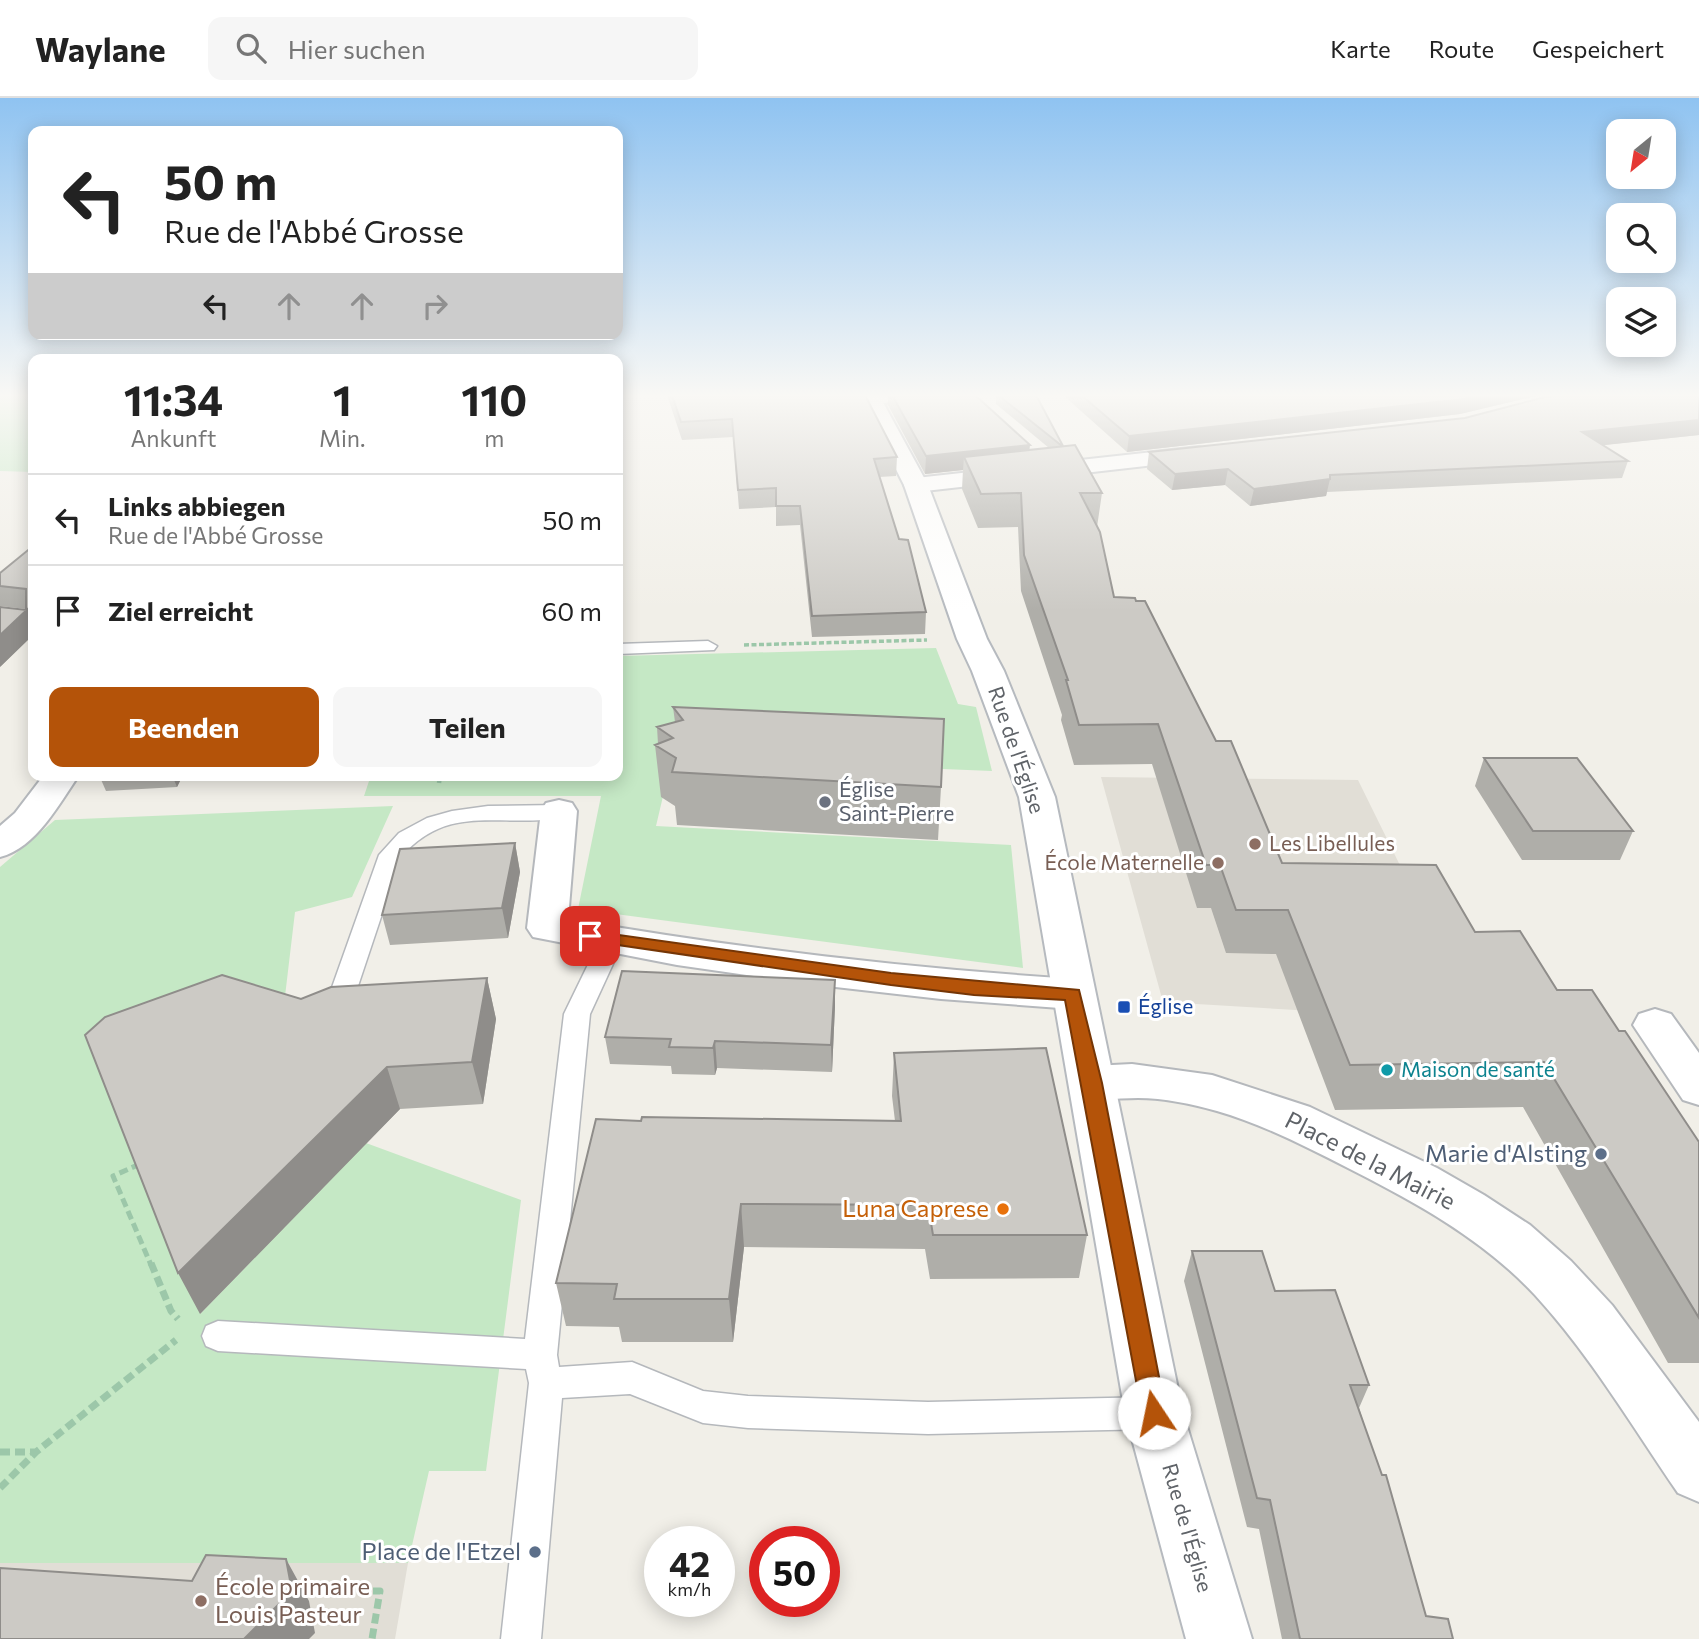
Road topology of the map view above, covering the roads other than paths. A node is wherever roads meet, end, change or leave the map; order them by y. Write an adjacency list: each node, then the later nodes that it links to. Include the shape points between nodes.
1 (906, 467): 5 (main road, Rue de l'Église)
2 (1050, 467): 4 (main road)
3 (1090, 467): 4 (main road)
4 (1055, 471): 5 (main road)
5 (916, 485): 12 (main road, Rue de l'Église, via 1037,797)
6 (708, 646): 7 (lane)
7 (623, 649)
8 (58, 781): 10 (main road, via 28,821)
9 (559, 811): 11 (main road, via 547,928); 13 (lane, via 458,817 419,829 405,839 390,855)
10 (0, 846)
11 (611, 940): 12 (main road, via 974,989); 18 (lane, via 577,1014)
12 (1073, 994): 15 (main road, Rue de l'Église)
13 (338, 1007)
14 (1655, 1025): 16 (main road)
15 (1092, 1083): 19 (main road, Rue de l'Église); 20 (main road, Place de la Mairie, via 1155,1082 1246,1102 1296,1119 1429,1186 1499,1233 1551,1276 1592,1322)
16 (1699, 1088)
17 (203, 1333): 18 (lane)
18 (543, 1369): 19 (lane, via 632,1378 703,1406 748,1412 928,1418); 21 (lane)
19 (1154, 1413): 22 (main road, Rue de l'Église)
20 (1699, 1472)
21 (521, 1639)
22 (1219, 1639)

